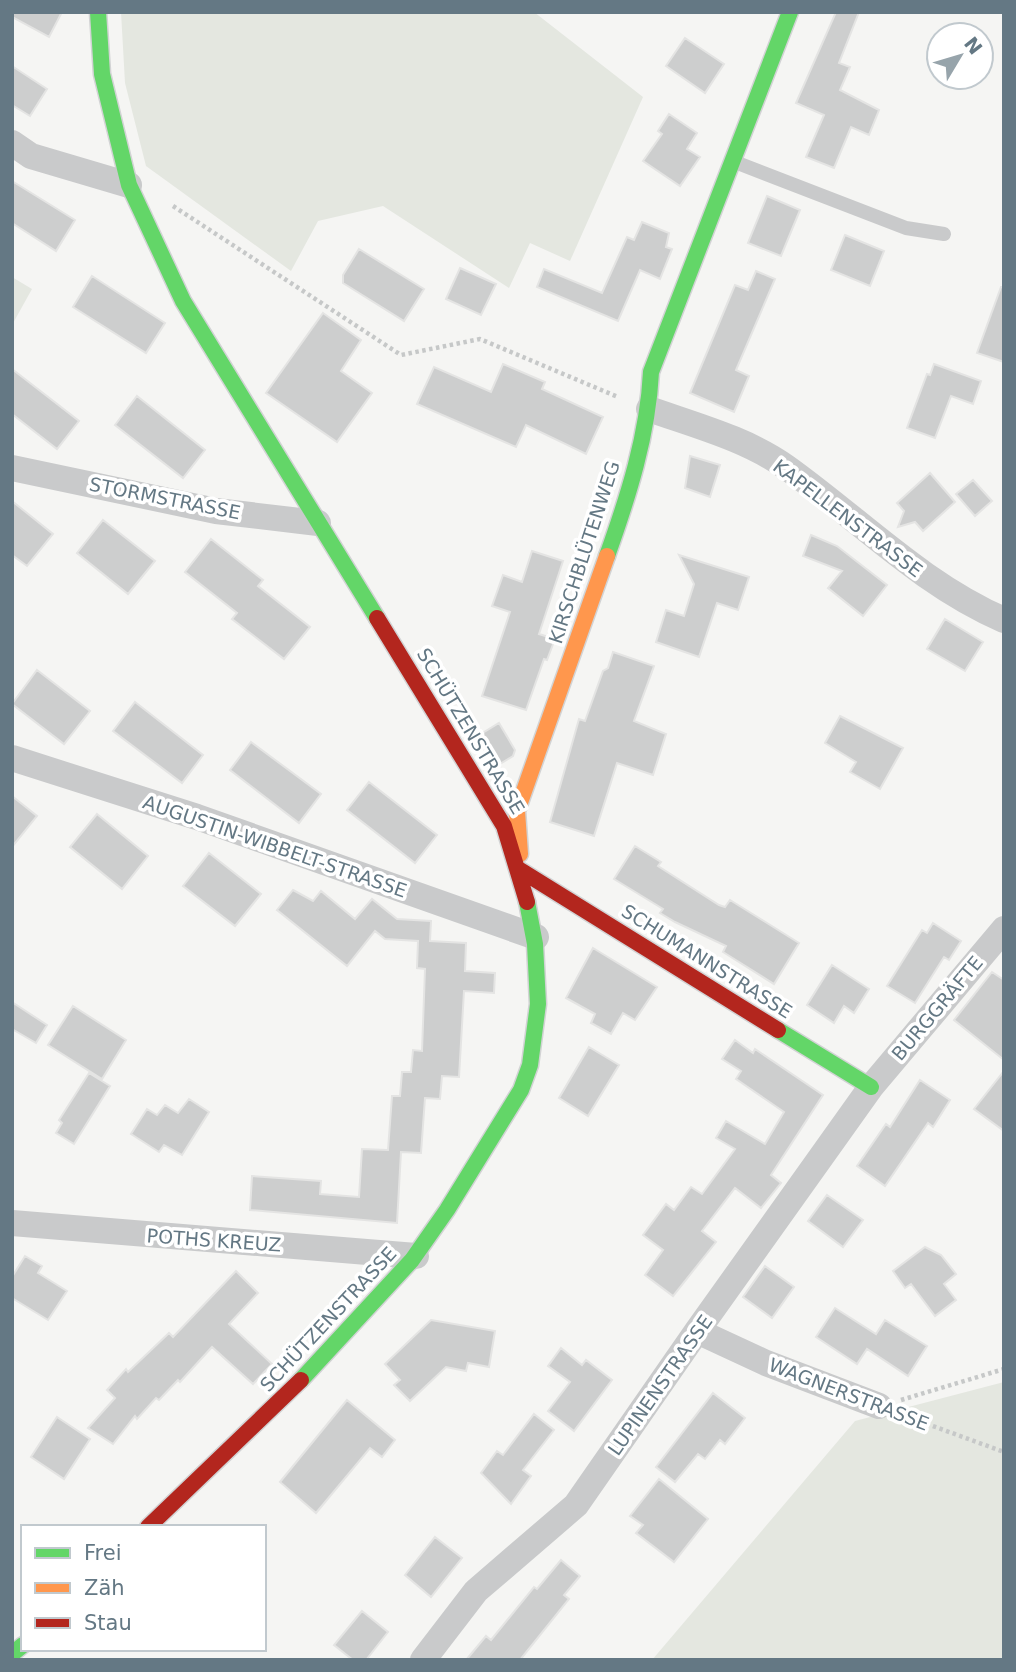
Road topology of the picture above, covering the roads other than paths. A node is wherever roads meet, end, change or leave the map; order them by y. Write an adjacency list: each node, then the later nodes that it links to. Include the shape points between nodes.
1 (98, 12): 5 (street, SCHÜTZENSTRASSE, via 102,74)
2 (790, 12): 4 (street, KIRSCHBLÜTENWEG)
3 (12, 143): 5 (street, via 31,156)
4 (733, 162): 6 (lane, via 906,228); 7 (street, KIRSCHBLÜTENWEG, via 651,372)
5 (129, 185): 9 (street, SCHÜTZENSTRASSE, via 183,301)
6 (944, 234)
7 (649, 410): 10 (street, KAPELLENSTRASSE, via 723,435 784,466 914,569); 12 (street, KIRSCHBLÜTENWEG, via 622,515 517,811)
8 (12, 468): 9 (street, STORMSTRASSE, via 216,510)
9 (318, 523): 12 (street, SCHÜTZENSTRASSE, via 505,826)
10 (1004, 620)
11 (12, 758): 14 (street, AUGUSTIN-WIBBELT-STRASSE, via 197,817)
12 (520, 870): 14 (street, SCHÜTZENSTRASSE); 15 (street, SCHUMANNSTRASSE)
13 (1004, 929): 15 (street, BURGGRÄFTE)
14 (536, 937): 17 (street, SCHÜTZENSTRASSE, via 538,995 530,1067 510,1110)
15 (871, 1087): 18 (street, LUPINENSTRASSE)
16 (12, 1223): 17 (street, POTHS KREUZ)
17 (416, 1256): 20 (street, SCHÜTZENSTRASSE, via 279,1402)
18 (696, 1331): 19 (street, WAGNERSTRASSE); 21 (street, LUPINENSTRASSE, via 576,1505 476,1591)
19 (879, 1406)
20 (150, 1525)
21 (424, 1660)

